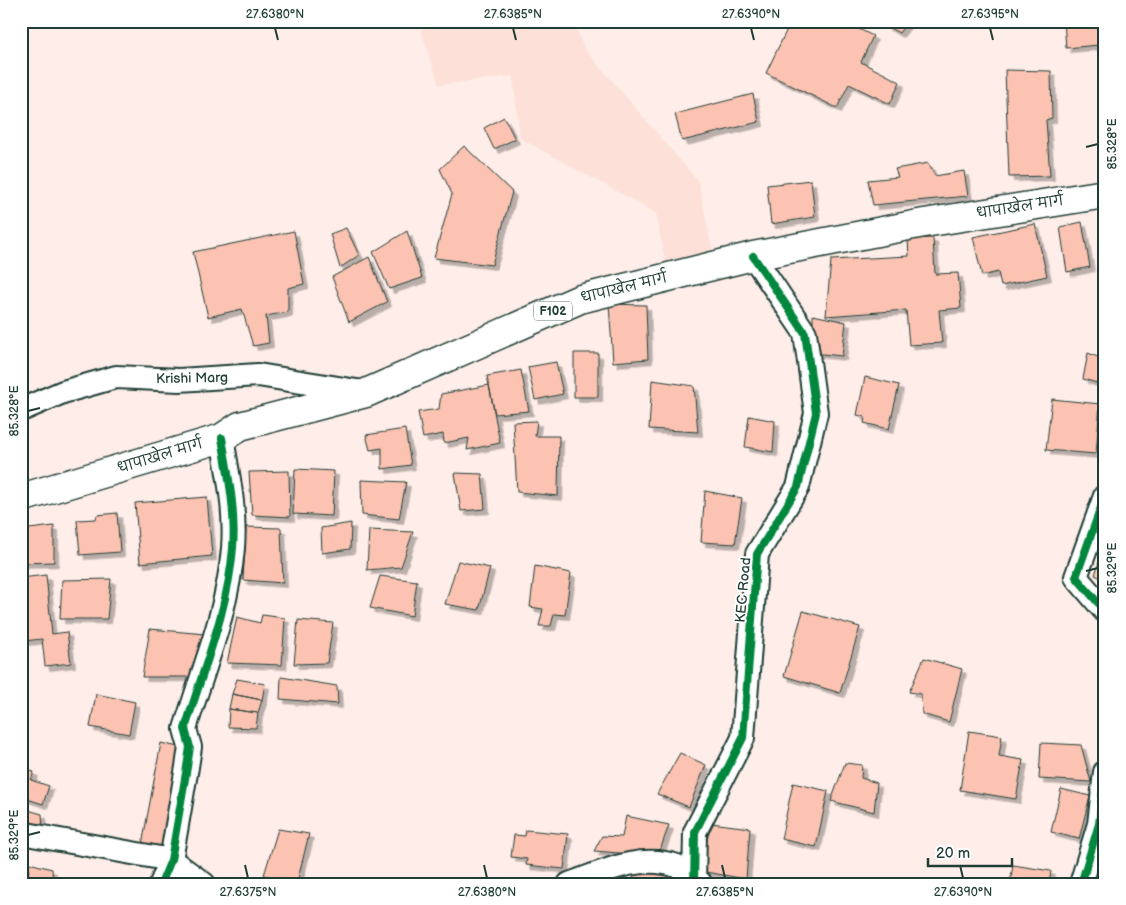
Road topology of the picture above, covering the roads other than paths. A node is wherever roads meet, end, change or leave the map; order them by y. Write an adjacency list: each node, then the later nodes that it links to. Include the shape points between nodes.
1 (1105, 194): 2 (main road, धापाखेल मार्ग / F102, via 924,223)
2 (753, 256): 3 (main road, धापाखेल मार्ग / F102, via 580,299); 12 (street, KEC Road, via 805,333 816,413 798,487 757,554 744,738 695,832)
3 (366, 393): 4 (street, Krishi Marg, via 258,375 179,380 116,377 63,392); 5 (main road, धापाखेल मार्ग / F102, via 240,426)
4 (21, 410)
5 (222, 438): 7 (main road, धापाखेल मार्ग / F102); 11 (street, via 231,494 233,547 224,606 185,729 190,747)
6 (1105, 496): 8 (street, via 1076,577)
7 (21, 498)
8 (1105, 611)
9 (1105, 772): 16 (street, via 1099,824)
10 (21, 833): 11 (street)
11 (172, 860): 13 (street); 14 (street)
12 (696, 883): 15 (street, via 679,866 654,861 629,863)
13 (161, 884)
14 (204, 884)
15 (569, 884)
16 (1081, 884)

